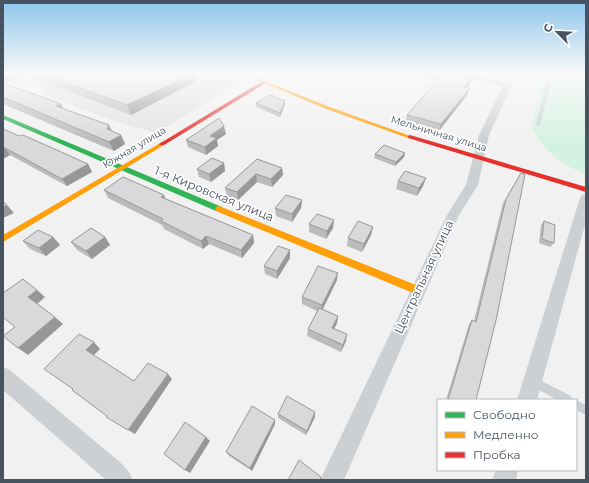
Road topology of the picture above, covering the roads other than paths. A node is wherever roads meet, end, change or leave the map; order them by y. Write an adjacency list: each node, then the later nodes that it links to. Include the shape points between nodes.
1 (240, 97): 8 (street, Южная улица)
2 (298, 97): 7 (street, Мельничная улица, via 385,128)
3 (502, 97): 7 (street, Центральная улица, via 484,134)
4 (545, 97): 6 (lane)
5 (3, 117): 8 (street, 1-я Кировская улица)
6 (538, 125)
7 (479, 157): 9 (street, Мельничная улица); 12 (street, Центральная улица, via 472,185 453,216)
8 (120, 168): 11 (street, Южная улица); 12 (street, 1-я Кировская улица)
9 (586, 190)
10 (586, 198): 14 (street)
11 (3, 239)
12 (417, 290): 20 (street, Центральная улица)
13 (3, 376): 19 (street)
14 (532, 381): 15 (street); 16 (lane)
15 (527, 399)
16 (565, 399)
17 (577, 406): 18 (lane)
18 (586, 410)
19 (113, 477)
20 (332, 480)

